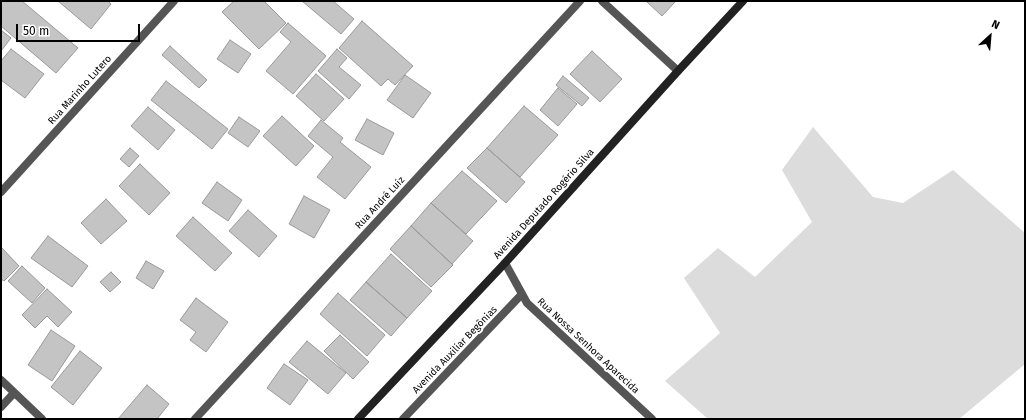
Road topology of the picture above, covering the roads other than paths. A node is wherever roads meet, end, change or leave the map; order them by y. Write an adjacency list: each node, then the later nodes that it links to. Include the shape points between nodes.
1 (174, 1): 6 (street, Rua Marinho Lutero)
2 (580, 1): 13 (street, Rua André Luíz)
3 (602, 1): 5 (street)
4 (743, 1): 5 (street, Avenida Deputado Rogério Silva)
5 (678, 71): 7 (street, Avenida Deputado Rogério Silva)
6 (1, 192)
7 (505, 263): 8 (street, Rua Nossa Senhora Aparecida); 14 (street, Avenida Deputado Rogério Silva)
8 (522, 294): 15 (street, Avenida Auxiliar Begônias); 16 (street, Rua Nossa Senhora Aparecida, via 527,303)
9 (1, 380): 10 (street)
10 (14, 393): 11 (street); 12 (street)
11 (1, 407)
12 (42, 419)
13 (194, 419)
14 (358, 419)
15 (403, 419)
16 (652, 419)

